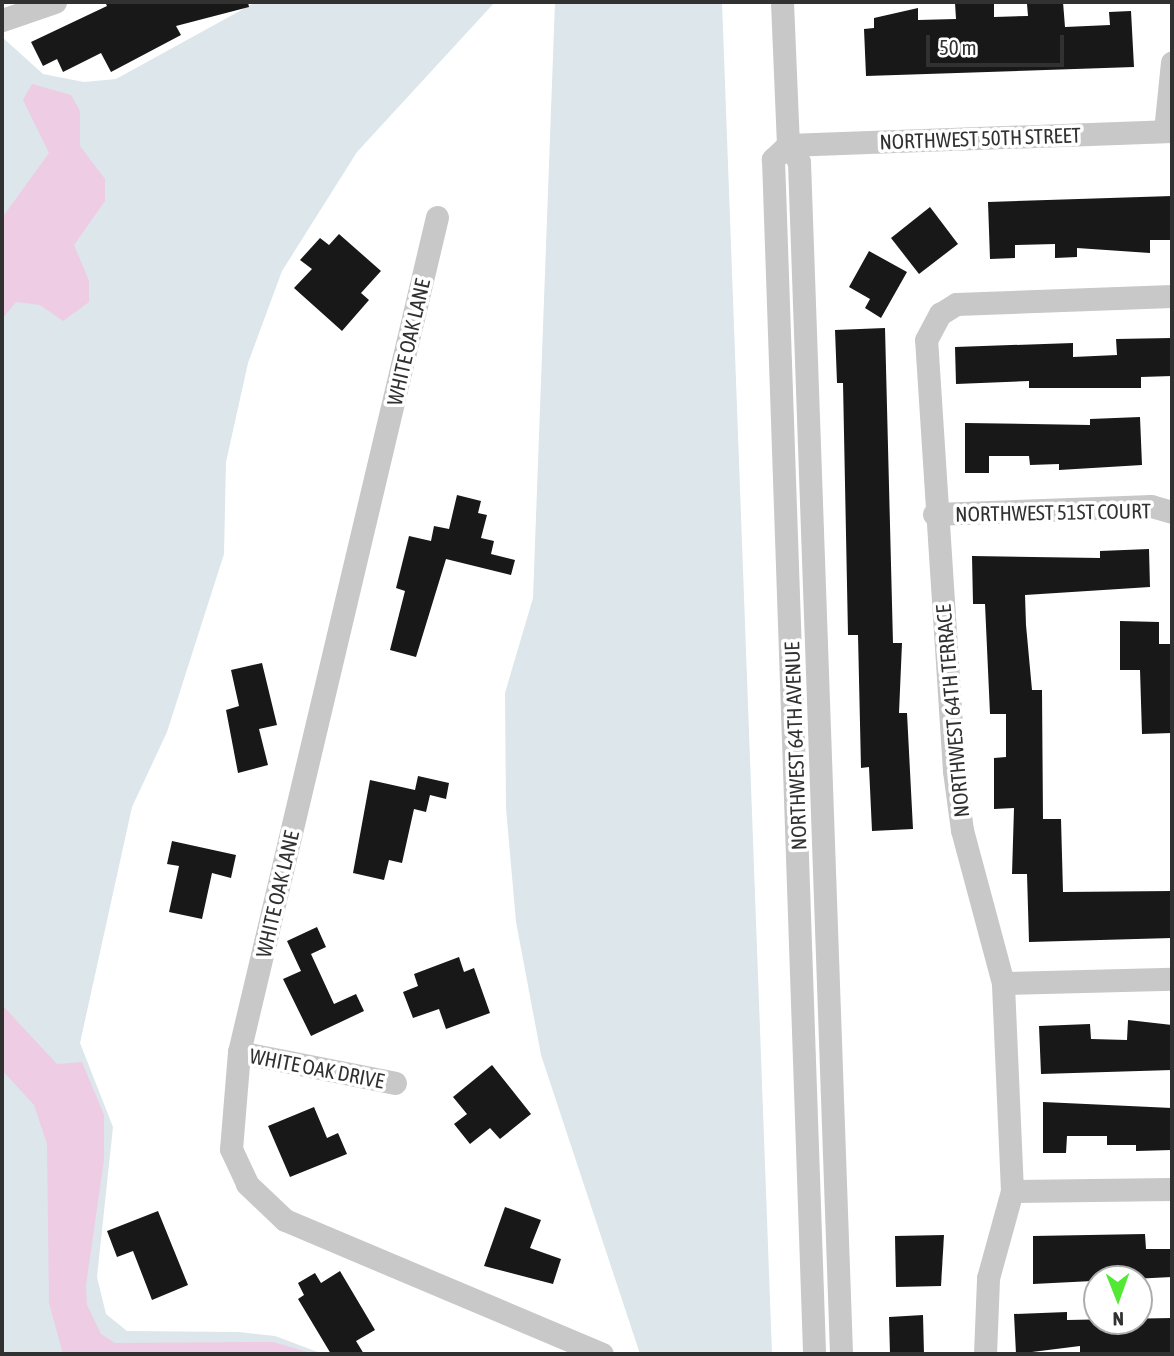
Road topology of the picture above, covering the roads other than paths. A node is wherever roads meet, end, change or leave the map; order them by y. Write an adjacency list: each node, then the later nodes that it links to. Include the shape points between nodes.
1 (55, 2): 3 (street)
2 (782, 2): 6 (street, NORTHWEST 64TH AVENUE)
3 (2, 20)
4 (1172, 62): 5 (street)
5 (1169, 131): 6 (street, NORTHWEST 50TH STREET)
6 (788, 145): 18 (street, NORTHWEST 64TH AVENUE, via 774,159); 19 (street, NORTHWEST 64TH AVENUE, via 799,162)
7 (437, 217): 13 (street, WHITE OAK LANE)
8 (1172, 296): 10 (street, NORTHWEST 64TH TERRACE, via 957,304 940,314 926,340)
9 (1172, 512): 10 (street, NORTHWEST 51ST COURT, via 1151,506)
10 (934, 514): 12 (street, NORTHWEST 64TH TERRACE, via 962,830)
11 (1172, 979): 12 (street)
12 (1003, 983): 16 (street, NORTHWEST 64TH TERRACE)
13 (239, 1052): 14 (street, WHITE OAK DRIVE); 17 (street, WHITE OAK LANE, via 231,1149 247,1184 285,1220)
14 (394, 1083)
15 (1172, 1189): 16 (street)
16 (1012, 1191): 20 (street, NORTHWEST 64TH TERRACE, via 988,1278)
17 (602, 1354)
18 (814, 1354)
19 (841, 1354)
20 (985, 1354)

